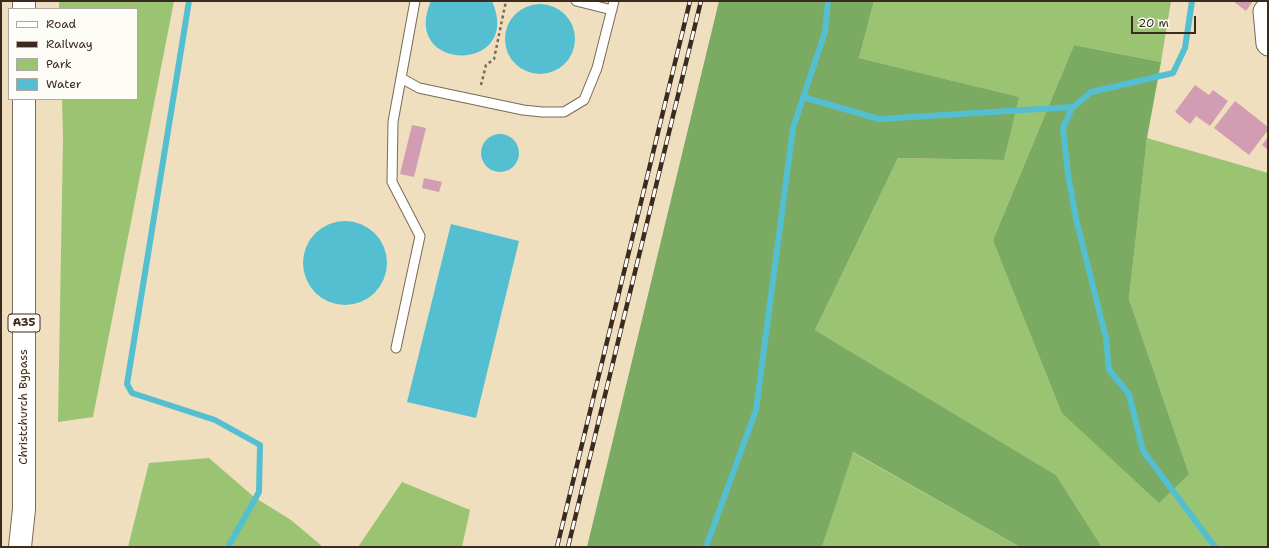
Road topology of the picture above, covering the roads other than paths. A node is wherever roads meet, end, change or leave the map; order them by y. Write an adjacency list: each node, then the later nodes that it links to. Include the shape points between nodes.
1 (415, 1): 6 (lane)
2 (576, 1): 4 (lane)
3 (1268, 4): 5 (street, via 1263,11)
4 (613, 5): 6 (lane, via 597,68 584,100 564,112 542,112 419,88)
5 (1268, 46)
6 (401, 78): 8 (lane, via 393,122 392,182 420,236)
7 (24, 100): 9 (main road, Christchurch Bypass / A35, via 24,510)
8 (396, 348)
9 (20, 547)

